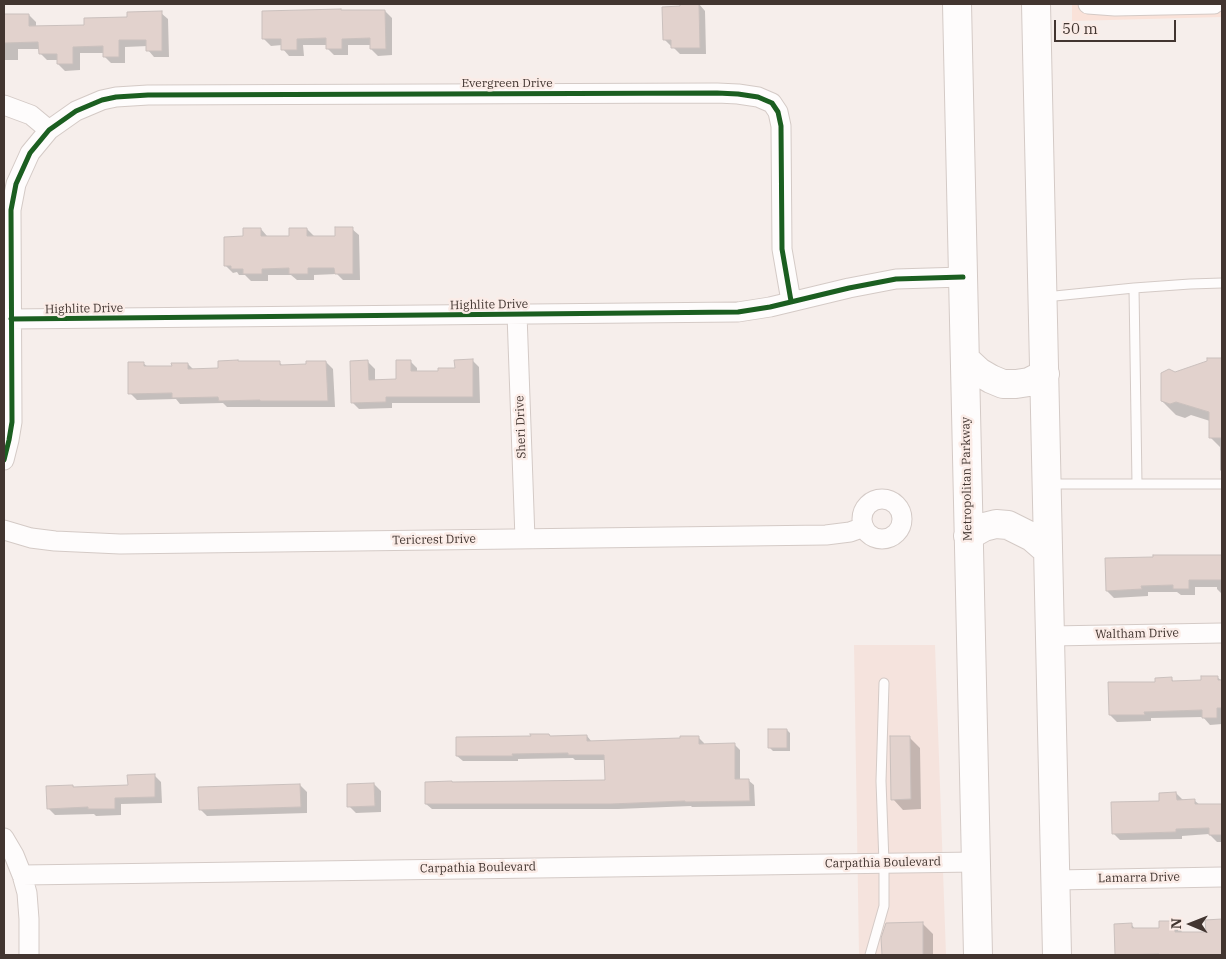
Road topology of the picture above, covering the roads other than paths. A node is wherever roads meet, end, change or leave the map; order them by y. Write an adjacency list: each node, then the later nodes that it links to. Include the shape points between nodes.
1 (956, 4): 7 (main road, Metropolitan Parkway)
2 (1036, 4): 10 (main road)
3 (1088, 4): 4 (street)
4 (1214, 4)
5 (4, 105): 6 (street, via 31,114)
6 (49, 130): 11 (street, Evergreen Drive, via 76,110 102,100 130,95 738,94 758,97 772,103 781,126 782,249); 13 (street, Evergreen Drive, via 30,153 16,184 10,210)
7 (963, 277): 11 (street, Highlite Drive, via 896,279); 14 (main road, Metropolitan Parkway)
8 (1222, 283): 9 (lane)
9 (1134, 288): 10 (lane); 18 (lane)
10 (1042, 298): 15 (main road)
11 (791, 302): 12 (street, Highlite Drive, via 738,312)
12 (517, 314): 13 (street, Highlite Drive); 23 (street, Sheri Drive)
13 (11, 320): 16 (street, Evergreen Drive, via 12,422)
14 (965, 358): 15 (main road, via 979,372 1003,384 1029,382); 22 (main road, Metropolitan Parkway)
15 (1044, 374): 17 (main road)
16 (4, 460)
17 (1048, 484): 18 (lane); 24 (main road)
18 (1137, 484): 19 (lane)
19 (1222, 484)
20 (864, 527): 23 (street, Tericrest Drive, via 826,535)
21 (4, 530): 23 (street, Tericrest Drive, via 30,538 120,544)
22 (968, 536): 24 (main road, via 984,527 1008,525 1032,537); 29 (main road, Metropolitan Parkway)
23 (525, 539)
24 (1048, 551): 26 (main road)
25 (1222, 633): 26 (street, Waltham Drive)
26 (1051, 636): 33 (main road)
27 (884, 683): 30 (lane, via 881,781)
28 (4, 838): 31 (street)
29 (976, 862): 30 (street, Carpathia Boulevard); 36 (main road, Metropolitan Parkway)
30 (884, 863): 31 (street, Carpathia Boulevard); 35 (lane, via 884,906)
31 (22, 875): 34 (street, via 29,919)
32 (1222, 877): 33 (street, Lamarra Drive)
33 (1055, 880): 37 (main road)
34 (29, 955)
35 (870, 955)
36 (978, 955)
37 (1057, 955)

